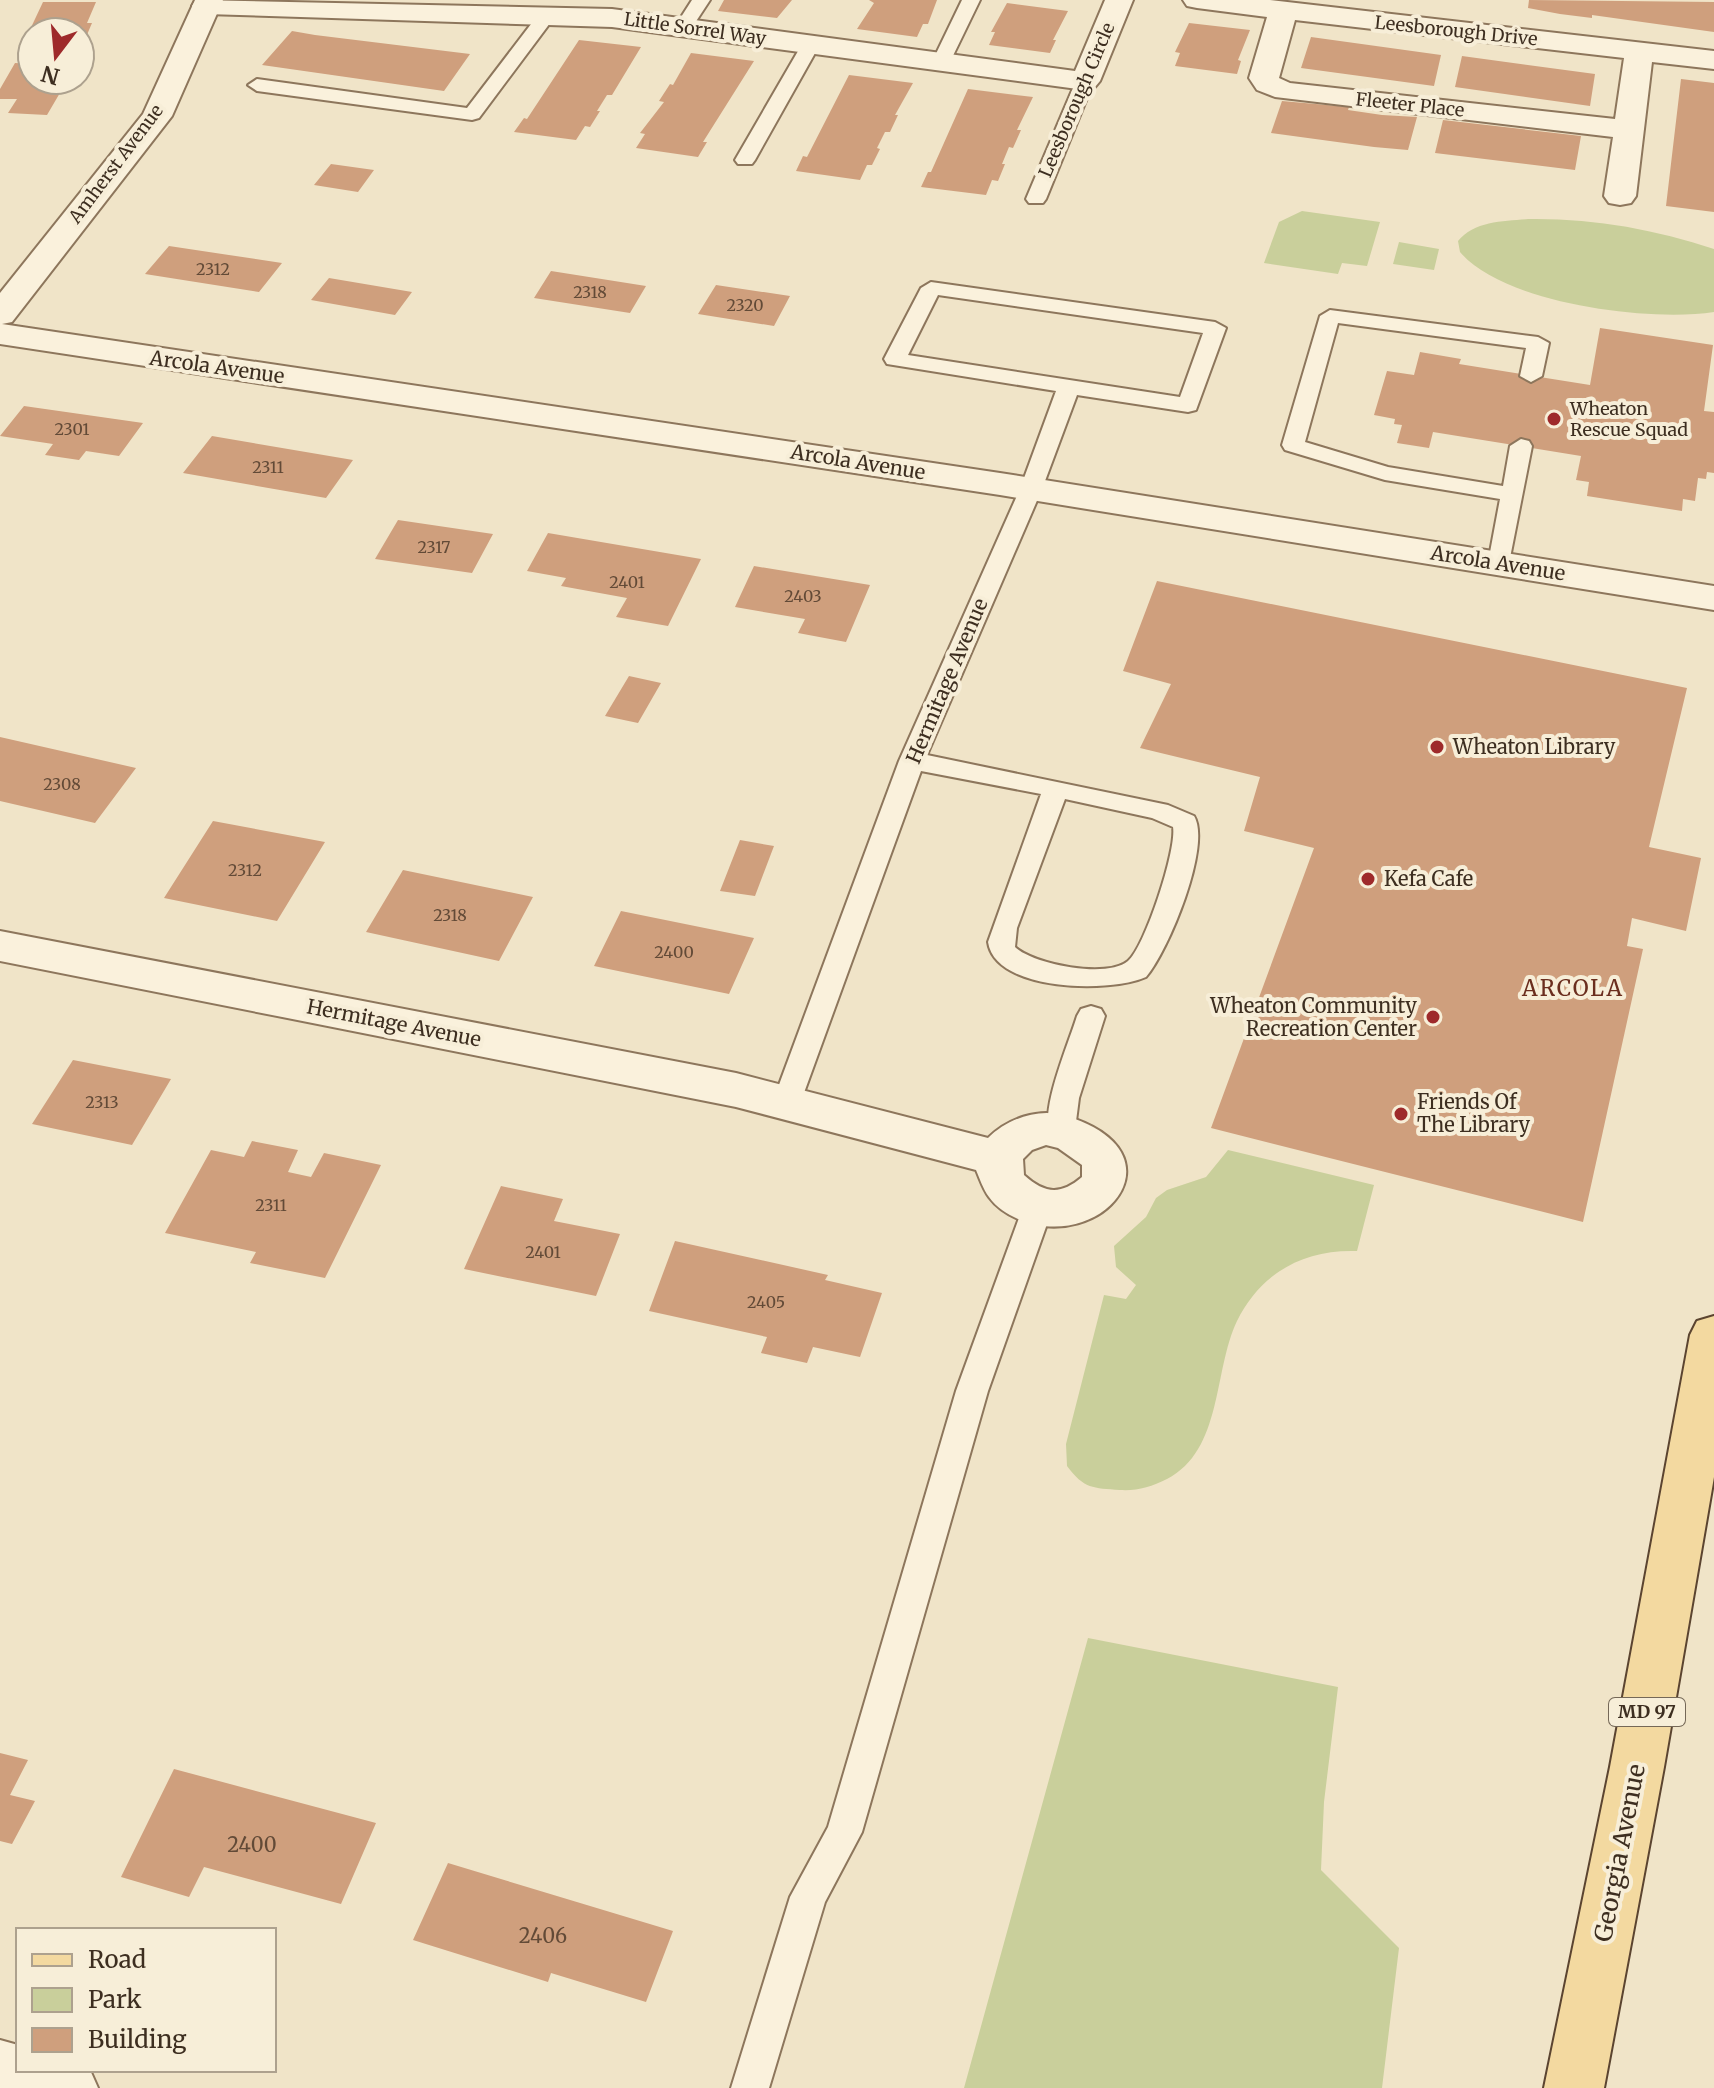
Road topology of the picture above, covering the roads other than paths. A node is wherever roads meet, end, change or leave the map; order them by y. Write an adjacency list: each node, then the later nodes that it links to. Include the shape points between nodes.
1 (701, 0): 9 (lane)
2 (971, 0): 13 (lane)
3 (1119, 0): 14 (street, Leesborough Circle)
4 (1197, 0): 8 (street, Leesborough Drive)
5 (208, 3): 6 (street, Little Sorrel Way); 20 (street, Amherst Avenue, via 157,116)
6 (413, 5): 7 (street, Little Sorrel Way)
7 (549, 7): 9 (street, Little Sorrel Way); 15 (lane, via 472,114)
8 (1283, 11): 11 (street, Leesborough Drive, via 1484,23); 16 (street, Fleeter Place, via 1264,78 1285,91)
9 (683, 28): 10 (street, Little Sorrel Way)
10 (810, 46): 13 (street, Little Sorrel Way); 17 (lane)
11 (1639, 51): 12 (street, Leesborough Drive); 16 (street)
12 (1714, 60)
13 (941, 62): 14 (street, Little Sorrel Way)
14 (1085, 81): 19 (lane, Leesborough Circle)
15 (257, 85)
16 (1629, 130): 18 (street)
17 (745, 160)
18 (1620, 196)
19 (1036, 199)
20 (0, 315)
21 (0, 334): 25 (street, Arcola Avenue)
22 (1531, 376): 26 (lane, via 1538,343 1330,316 1293,445 1385,473)
23 (1069, 387): 23 (lane, via 959,370 895,359 931,288 1215,328 1188,405); 25 (lane, Hermitage Avenue)
24 (1521, 446): 26 (lane)
25 (1031, 489): 27 (street, Arcola Avenue); 29 (lane, Hermitage Avenue)
26 (1510, 494): 27 (lane)
27 (1500, 563): 28 (street, Arcola Avenue)
28 (1714, 598)
29 (912, 761): 30 (lane); 33 (lane, Hermitage Avenue)
30 (1056, 788): 30 (lane, via 1004,928 1004,954 1017,963 1091,981 1116,979 1136,970 1148,951 1185,859 1190,838 1185,822 1159,811)
31 (0, 946): 33 (street, Hermitage Avenue)
32 (1091, 1016): 34 (lane, via 1065,1098)
33 (787, 1101): 35 (street, Hermitage Avenue)
34 (1061, 1129): 35 (street, via 1015,1137); 36 (street, via 1099,1154 1103,1179 1083,1202 1067,1208)
35 (998, 1158): 36 (street, via 1003,1186)
36 (1038, 1207): 40 (lane, via 972,1391 844,1832 808,1897)
37 (1714, 1335): 41 (main road, Georgia Avenue / MD 97)
38 (0, 2069): 39 (street)
39 (68, 2088)
40 (750, 2088)
41 (1574, 2088)

